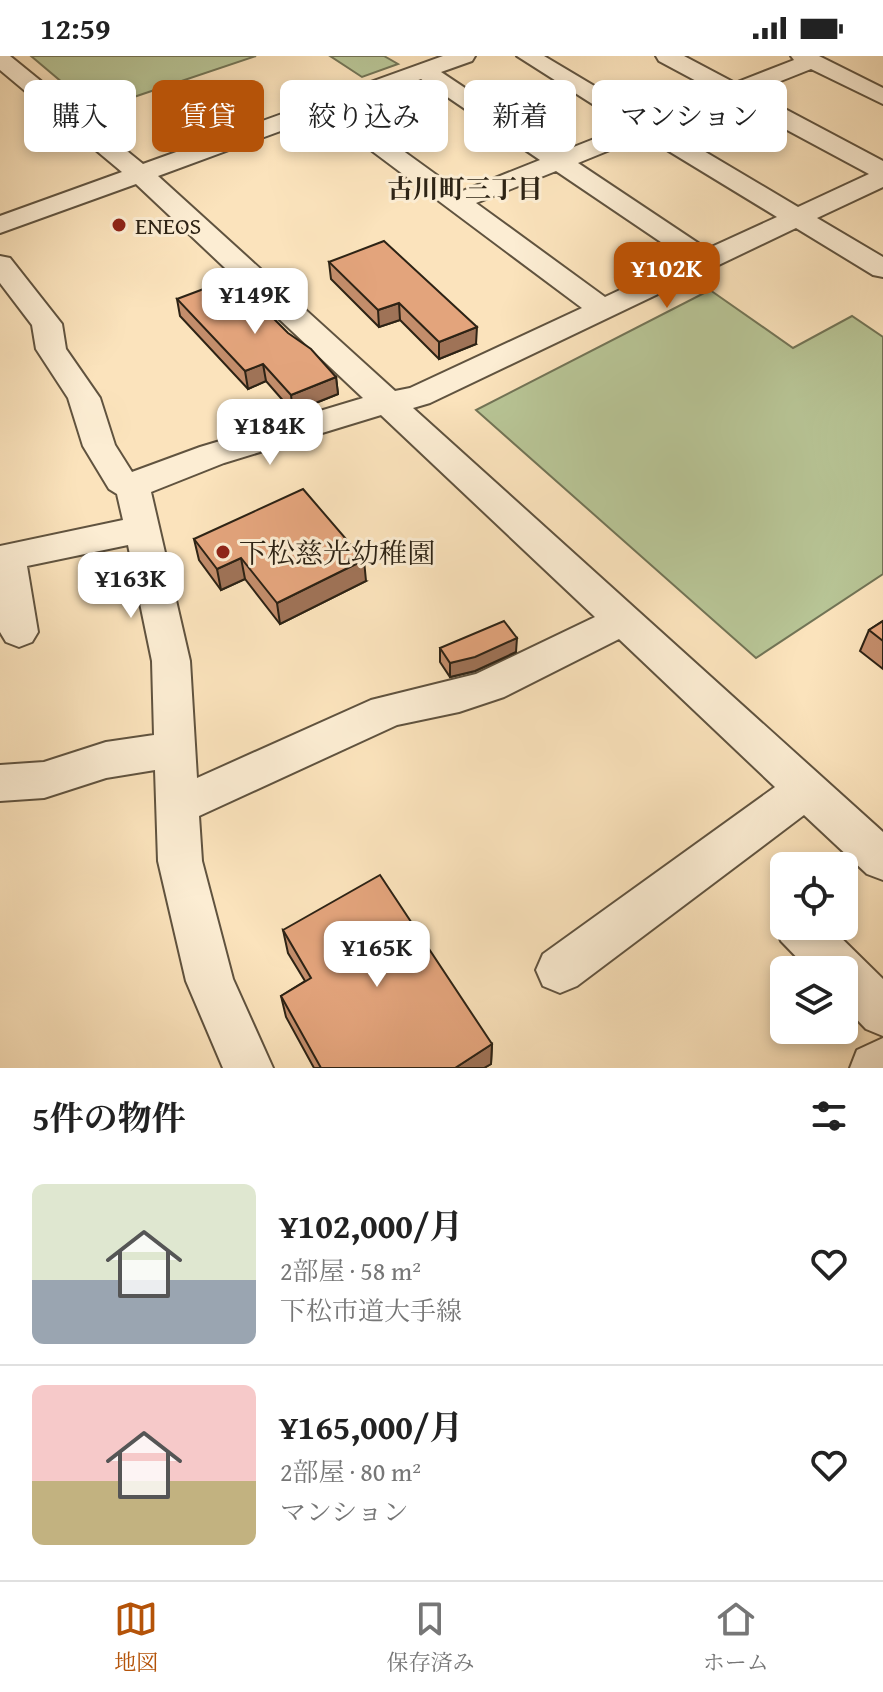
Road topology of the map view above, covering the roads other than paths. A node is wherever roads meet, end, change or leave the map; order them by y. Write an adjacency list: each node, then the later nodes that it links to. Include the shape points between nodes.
1 (464, 56): 6 (street)
2 (528, 56): 13 (street)
3 (667, 56): 9 (street)
4 (807, 58): 10 (street); 14 (street)
5 (0, 59): 7 (street)
6 (424, 71): 8 (street); 21 (street)
7 (26, 80)
8 (399, 80)
9 (712, 80)
10 (758, 80)
11 (24, 85): 12 (street)
12 (0, 92)
13 (592, 95)
14 (883, 97)
15 (787, 121): 23 (street)
16 (280, 123): 22 (street)
17 (592, 148): 21 (street)
18 (113, 152): 22 (street)
19 (391, 152): 24 (street)
20 (687, 152): 25 (street)
21 (560, 161): 24 (street); 27 (street)
22 (140, 174): 26 (street); 31 (street)
23 (883, 174): 25 (street)
24 (459, 201): 30 (street)
25 (798, 219): 27 (street); 29 (street)
26 (0, 225)
27 (708, 262): 30 (street)
28 (0, 264): 32 (street, via 47,324 51,349 84,398 99,446 121,481)
29 (883, 269)
30 (605, 311): 31 (street, via 419,396)
31 (390, 404): 32 (street, via 212,455); 35 (street)
32 (133, 487): 33 (street)
33 (142, 529): 34 (street); 37 (street, via 171,661)
34 (4, 559): 36 (street)
35 (623, 619): 39 (street); 40 (street, via 564,652 472,692 395,709 198,798)
36 (19, 632)
37 (175, 749): 38 (street, via 106,760 44,780); 40 (street)
38 (0, 783)
39 (806, 789): 41 (street); 44 (street)
40 (177, 801): 48 (street, via 180,861 210,981)
41 (883, 860)
42 (811, 940): 43 (street)
43 (826, 956)
44 (560, 970)
45 (858, 988): 46 (street)
46 (883, 1012)
47 (883, 1063): 49 (street)
48 (248, 1068)
49 (875, 1068)

